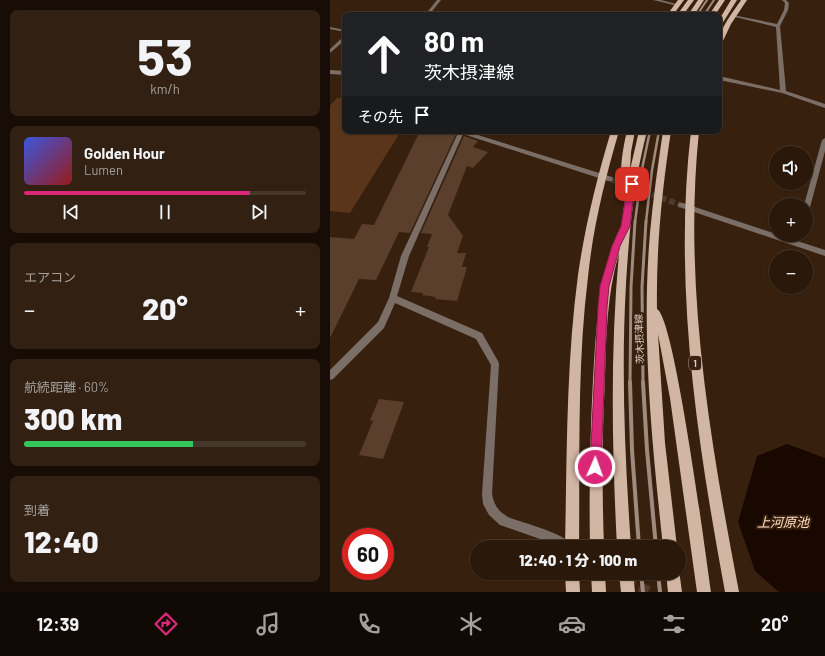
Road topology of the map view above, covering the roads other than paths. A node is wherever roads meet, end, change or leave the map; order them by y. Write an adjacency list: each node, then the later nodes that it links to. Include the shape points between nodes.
1 (439, 0): 10 (street)
2 (655, 0): 9 (street)
3 (691, 0): 12 (main road)
4 (701, 0): 13 (main road)
5 (722, 0): 14 (main road)
6 (734, 0): 16 (main road)
7 (744, 0): 15 (main road)
8 (784, 0): 17 (street, via 787,2 786,10)
9 (680, 2): 11 (main road)
10 (429, 12)
11 (672, 12)
12 (682, 12)
13 (694, 12)
14 (714, 12)
15 (733, 16): 17 (street); 20 (main road)
16 (722, 19)
17 (778, 26): 26 (street)
18 (330, 28): 19 (street)
19 (342, 30)
20 (722, 37)
21 (342, 40): 22 (street)
22 (330, 52)
23 (330, 72): 24 (street)
24 (342, 74)
25 (722, 79): 26 (street)
26 (783, 92): 27 (street)
27 (825, 106)
28 (461, 134): 43 (street, via 405,256)
29 (471, 134): 36 (street)
30 (614, 134): 36 (main road)
31 (630, 134): 37 (main road, via 626,153 626,179)
32 (641, 134): 37 (main road, 茨木摂津線)
33 (666, 134): 44 (main road, 茨木摂津線, via 659,175 654,236)
34 (695, 134): 39 (main road, 1)
35 (825, 140): 38 (street)
36 (606, 179): 47 (main road, via 596,203 583,276 574,377)
37 (630, 196): 40 (main road, 茨木摂津線)
38 (809, 198)
39 (685, 206): 41 (street); 60 (main road, 1, via 696,369 715,502)
40 (626, 226): 48 (main road, via 609,267 602,307 595,479); 49 (main road, 茨木摂津線, via 618,351)
41 (797, 244): 42 (street)
42 (825, 253)
43 (393, 298): 45 (street, via 381,325); 46 (street, via 479,336 495,364 488,503 493,513 503,521)
44 (653, 302): 50 (main road, 茨木摂津線, via 656,410); 59 (main road, via 663,334 676,398)
45 (330, 376)
46 (556, 540)
47 (572, 540)
48 (596, 540)
49 (624, 540)
50 (669, 540)
51 (572, 580): 55 (main road)
52 (598, 580): 56 (main road)
53 (627, 580): 57 (main road)
54 (674, 580): 58 (main road)
55 (573, 592)
56 (599, 592)
57 (628, 592)
58 (675, 592)
59 (704, 592)
60 (732, 592)

